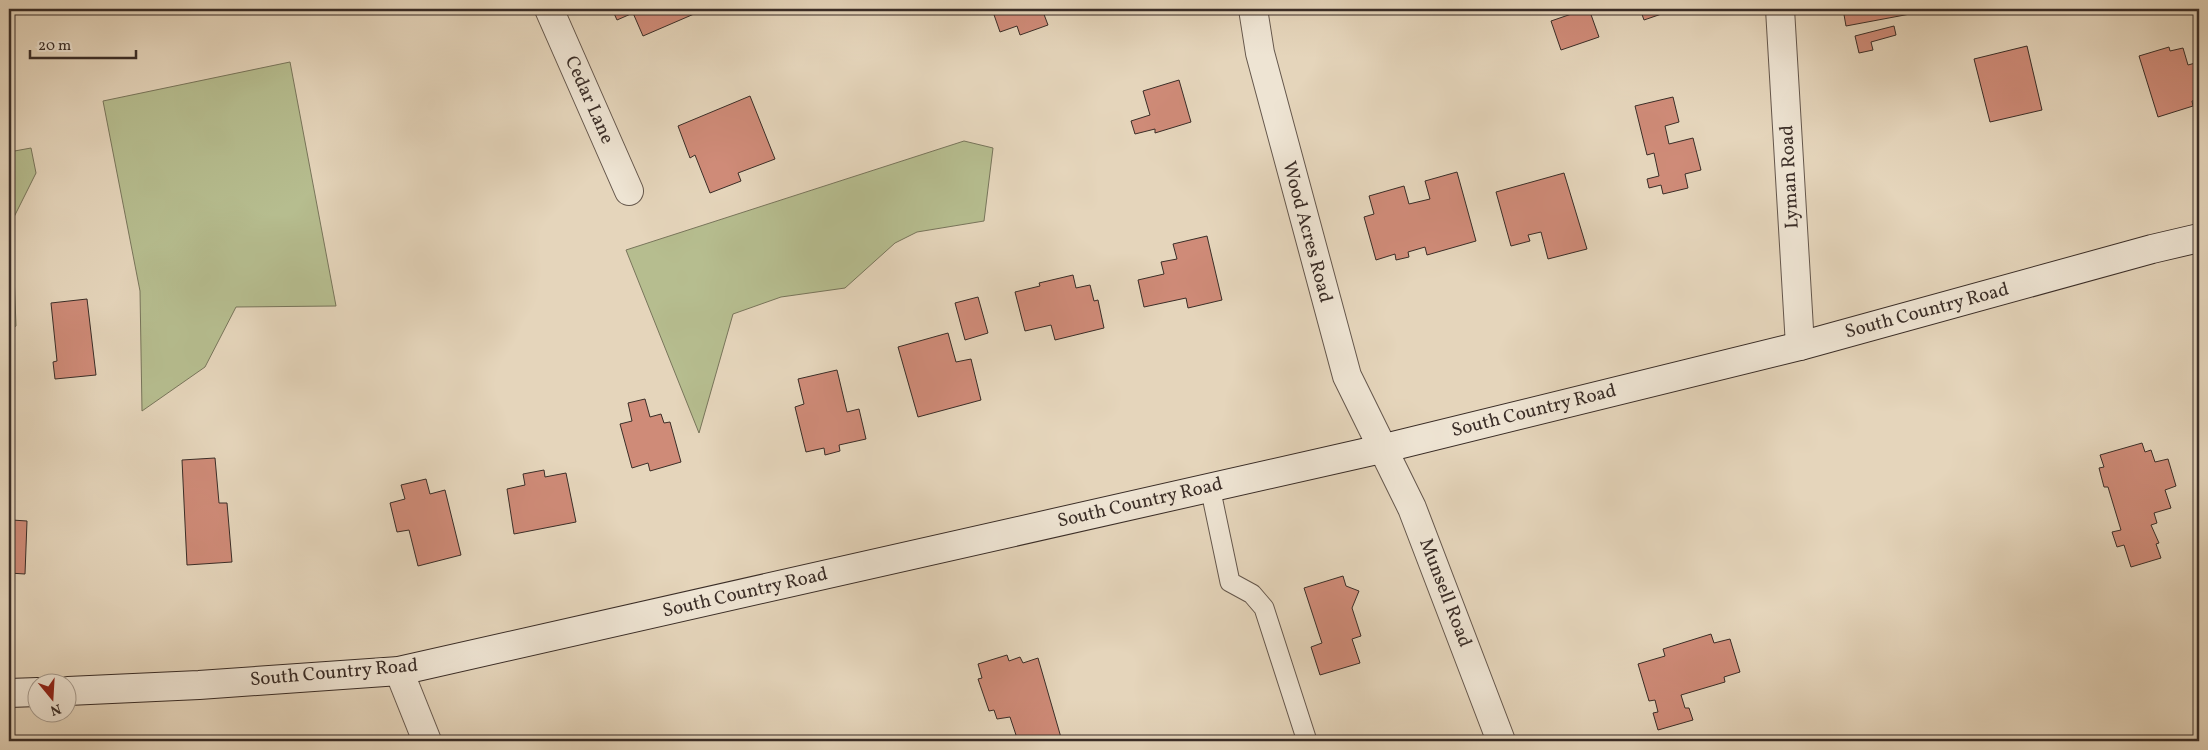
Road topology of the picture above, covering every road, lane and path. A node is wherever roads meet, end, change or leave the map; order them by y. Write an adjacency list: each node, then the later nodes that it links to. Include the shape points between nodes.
1 (549, 9): 4 (main road, Cedar Lane)
2 (1253, 9): 7 (main road, Wood Acres Road, via 1260,53 1347,376)
3 (1780, 9): 6 (main road, Lyman Road)
4 (629, 191)
5 (2199, 238): 6 (main road, South Country Road)
6 (1800, 346): 7 (main road, South Country Road)
7 (1381, 449): 8 (main road, South Country Road); 15 (main road, Munsell Road, via 1412,508)
8 (1210, 487): 9 (main road, South Country Road); 14 (lane, via 1230,582 1252,594 1264,608)
9 (399, 671): 10 (main road, South Country Road); 13 (main road)
10 (78, 691)
11 (28, 693): 12 (main road)
12 (9, 694)
13 (427, 741)
14 (1307, 741)
15 (1501, 741)

